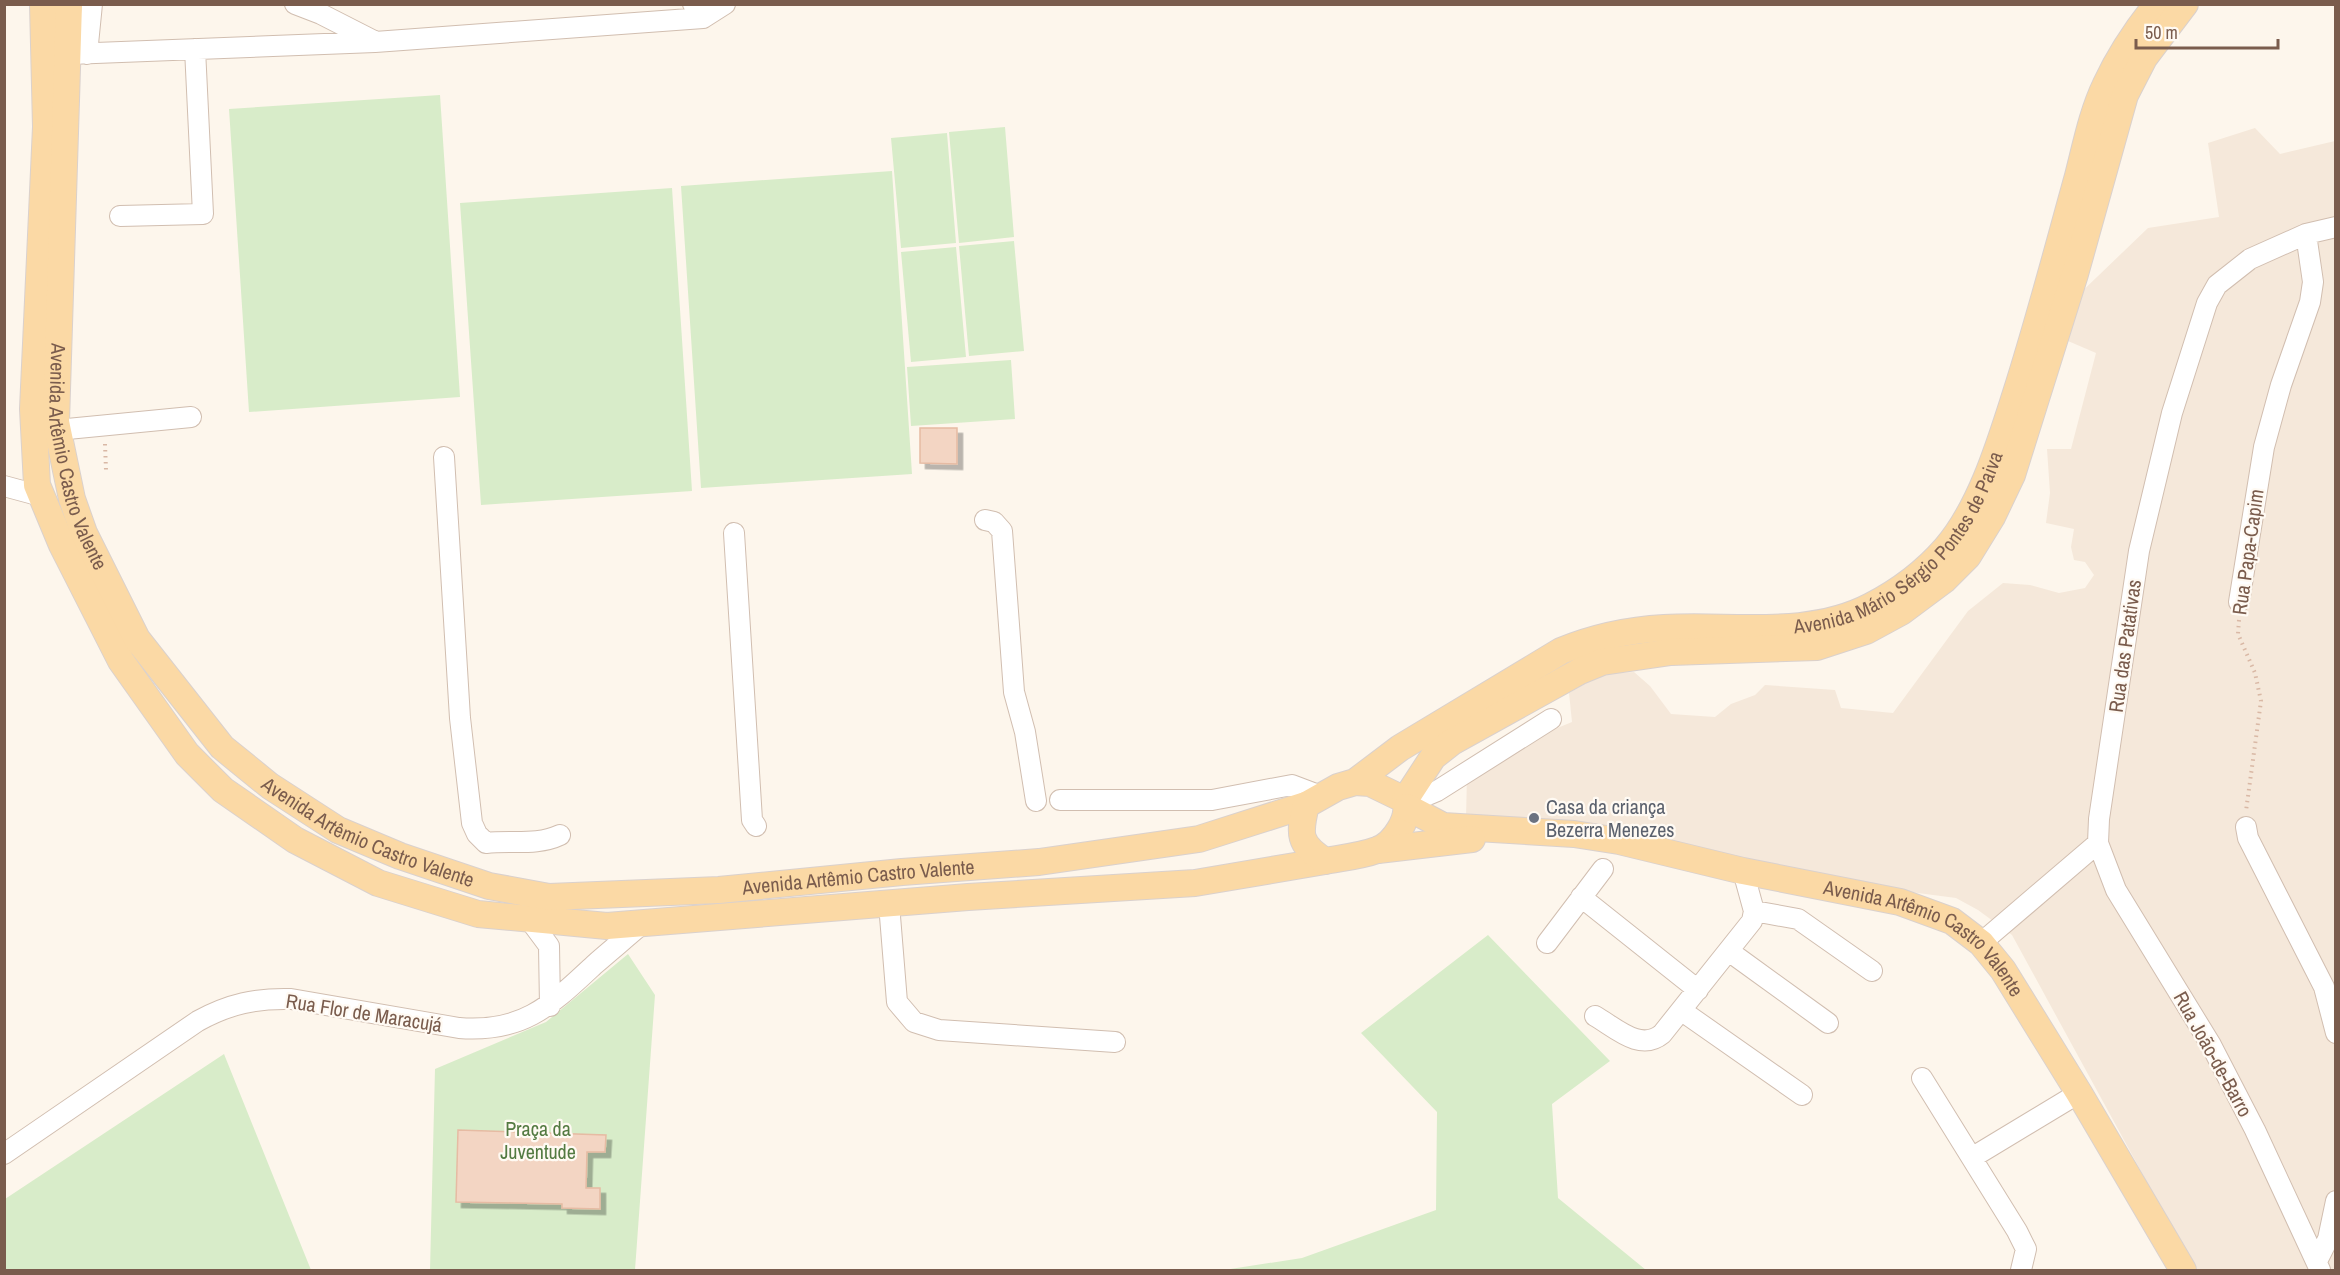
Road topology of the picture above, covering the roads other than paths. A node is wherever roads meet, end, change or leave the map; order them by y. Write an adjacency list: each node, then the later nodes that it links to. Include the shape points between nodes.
1 (43, 4): 19 (main road, Avenida Artêmio Castro Valente, via 46,127 33,409)
2 (69, 4): 11 (main road, Avenida Artêmio Castro Valente)
3 (92, 4): 11 (street)
4 (295, 4): 9 (street)
5 (725, 4): 8 (street)
6 (2157, 4): 24 (main road, Avenida Mário Sérgio Pontes de Paiva, via 2137,29 2098,104 2046,298 2001,441 1973,504 1947,547 1907,584 1872,606 1841,619 1807,626 1664,628 1583,642 1538,664 1400,748)
7 (2185, 4): 28 (main road, Avenida Mário Sérgio Pontes de Paiva, via 2144,58 2125,95 2075,274 2012,475 1968,556 1944,580 1901,612 1866,631 1817,647 1671,652 1618,658 1580,671 1452,742 1433,757)
8 (698, 11): 9 (street)
9 (375, 42): 10 (street)
10 (195, 49): 11 (street); 12 (street, via 202,214)
11 (78, 54): 16 (main road, Avenida Artêmio Castro Valente)
12 (120, 216)
13 (2336, 227): 14 (street, Rua das Patativas)
14 (2306, 234): 22 (street, Rua Papa-Capim, via 2313,282 2310,302 2264,447); 33 (street, Rua das Patativas, via 2250,259 2217,285 2207,303 2172,414 2139,551)
15 (191, 417): 16 (street)
16 (57, 430): 27 (main road, Avenida Artêmio Castro Valente, via 72,500 84,533 137,639 222,747 270,786 338,830 489,886 549,897 629,896 1039,862 1199,839)
17 (444, 457): 32 (street, via 460,718 472,823 486,843 528,842)
18 (4, 486): 19 (street)
19 (39, 490): 41 (main road, via 62,545 121,661 187,754 223,790 296,840 378,883 478,914)
20 (985, 520): 26 (street, via 994,522 1002,531 1014,692)
21 (734, 533): 29 (street, via 752,820)
22 (2239, 602)
23 (1551, 719): 28 (street, via 1437,791)
24 (1356, 782): 27 (main road); 28 (main road, via 1384,788)
25 (1060, 800): 27 (street, via 1203,800 1239,797 1292,785)
26 (1036, 801)
27 (1314, 801): 35 (main road, via 1301,827 1302,837 1311,852)
28 (1406, 804): 31 (main road, Avenida Artêmio Castro Valente, via 1443,826); 34 (main road, via 1400,830)
29 (756, 826)
30 (2246, 827): 52 (street, via 2248,838 2324,987)
31 (1510, 830): 34 (main road, Avenida Artêmio Castro Valente, via 1480,838); 37 (main road, Avenida Artêmio Castro Valente, via 1619,841)
32 (560, 835)
33 (2098, 843): 44 (street); 60 (street, Rua João-de-Barro, via 2116,890 2211,1045)
34 (1378, 850): 35 (main road)
35 (1325, 861): 39 (main road, via 1195,883)
36 (1603, 869): 38 (street)
37 (1743, 871): 40 (street); 44 (main road, Avenida Artêmio Castro Valente, via 1900,902 1952,921)
38 (1581, 897): 43 (street); 47 (street)
39 (889, 904): 42 (main road); 53 (street, via 897,1002 914,1022 939,1030)
40 (1754, 911): 45 (street, via 1752,921); 46 (street, via 1798,919)
41 (529, 919): 42 (main road, via 608,926); 48 (street, via 549,946)
42 (643, 923): 48 (street, Rua Flor de Maracujá)
43 (1547, 943)
44 (1981, 943): 55 (main road, Avenida Artêmio Castro Valente)
45 (1730, 952): 47 (street); 51 (street)
46 (1872, 971)
47 (1698, 990): 49 (street)
48 (550, 1006): 57 (street, Rua Flor de Maracujá, via 511,1023 482,1030 411,1022 291,999 242,1002 198,1021)
49 (1682, 1011): 50 (street, via 1654,1041 1644,1042); 56 (street)
50 (1595, 1016)
51 (1828, 1023)
52 (2336, 1033)
53 (1116, 1042)
54 (1922, 1078): 58 (street)
55 (2079, 1093): 58 (street); 62 (main road, Avenida Artêmio Castro Valente)
56 (1802, 1095)
57 (4, 1154)
58 (1973, 1156): 61 (street, via 2026,1249)
59 (2336, 1201): 60 (street)
60 (2318, 1266)
61 (2021, 1270)
62 (2183, 1270)

